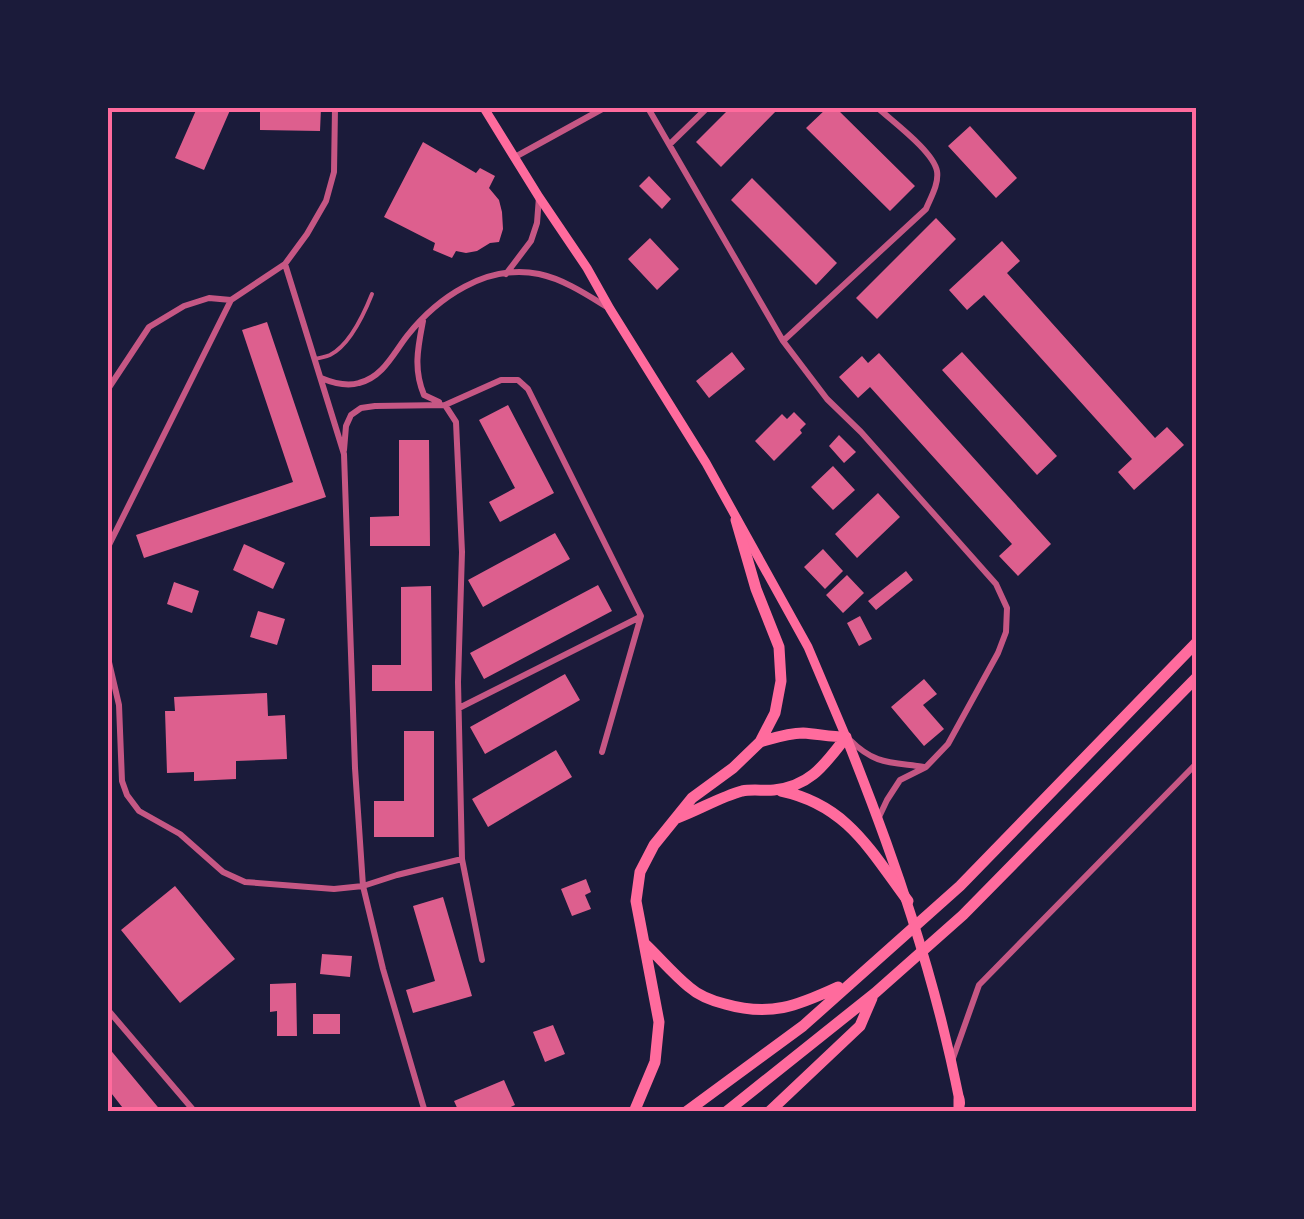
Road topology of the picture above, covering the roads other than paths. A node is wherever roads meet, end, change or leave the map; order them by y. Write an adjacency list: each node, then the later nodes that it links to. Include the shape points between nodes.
1 (335, 108): 10 (street, via 334,172 326,201)
2 (482, 108): 8 (main road)
3 (604, 108): 8 (street)
4 (648, 108): 7 (street)
5 (707, 108): 7 (street)
6 (878, 108): 16 (street, via 925,152 937,170 935,189 926,208)
7 (670, 144): 16 (street)
8 (515, 156): 9 (main road)
9 (539, 197): 11 (street, via 531,241); 14 (main road)
10 (285, 264): 13 (street); 17 (street)
11 (505, 274): 14 (street, via 538,273); 15 (street, via 473,281)
12 (372, 294): 17 (lane, via 350,336 332,354)
13 (231, 300): 19 (street, via 184,306 149,327); 23 (street)
14 (610, 309): 22 (main road)
15 (423, 319): 18 (street, via 372,377 349,384); 20 (street, via 417,380 424,394)
16 (783, 341): 33 (street, via 827,399 996,584 1007,608 1006,632 990,669 948,744)
17 (314, 359): 18 (street)
18 (320, 378): 21 (street)
19 (108, 389)
20 (445, 404): 21 (street, via 362,408 346,426); 24 (street, via 502,380 518,380 528,389); 28 (street, via 456,422 462,552)
21 (344, 454): 38 (street)
22 (736, 520): 29 (main road, via 808,647); 30 (highway, via 780,648 775,713)
23 (108, 547)
24 (641, 616): 28 (street); 31 (street)
25 (1196, 643): 42 (highway, via 960,886)
26 (108, 658): 38 (street, via 119,705 122,781 138,811 245,882)
27 (1196, 678): 43 (highway, via 963,915)
28 (459, 708): 37 (street)
29 (846, 736): 30 (highway, via 804,733); 33 (street, via 866,756); 34 (highway, via 811,778); 36 (main road)
30 (760, 742): 35 (highway)
31 (602, 752)
32 (1196, 764): 45 (street, via 979,985)
33 (926, 768): 36 (street, via 900,780)
34 (777, 790): 35 (highway, via 744,790); 39 (highway, via 811,799 843,820)
35 (677, 818): 40 (highway, via 640,872)
36 (879, 818): 39 (main road)
37 (462, 860): 38 (street); 41 (street)
38 (363, 886): 48 (street)
39 (908, 901): 45 (main road)
40 (642, 941): 42 (highway, via 692,990 742,1009 774,1011); 49 (highway, via 659,1022 655,1062)
41 (482, 960)
42 (851, 981): 50 (highway, via 803,1026)
43 (875, 993): 51 (highway); 52 (highway, via 860,1026)
44 (108, 1010): 47 (street)
45 (952, 1062): 46 (main road)
46 (960, 1108)
47 (196, 1112)
48 (425, 1112)
49 (634, 1112)
50 (686, 1112)
51 (726, 1112)
52 (768, 1112)

